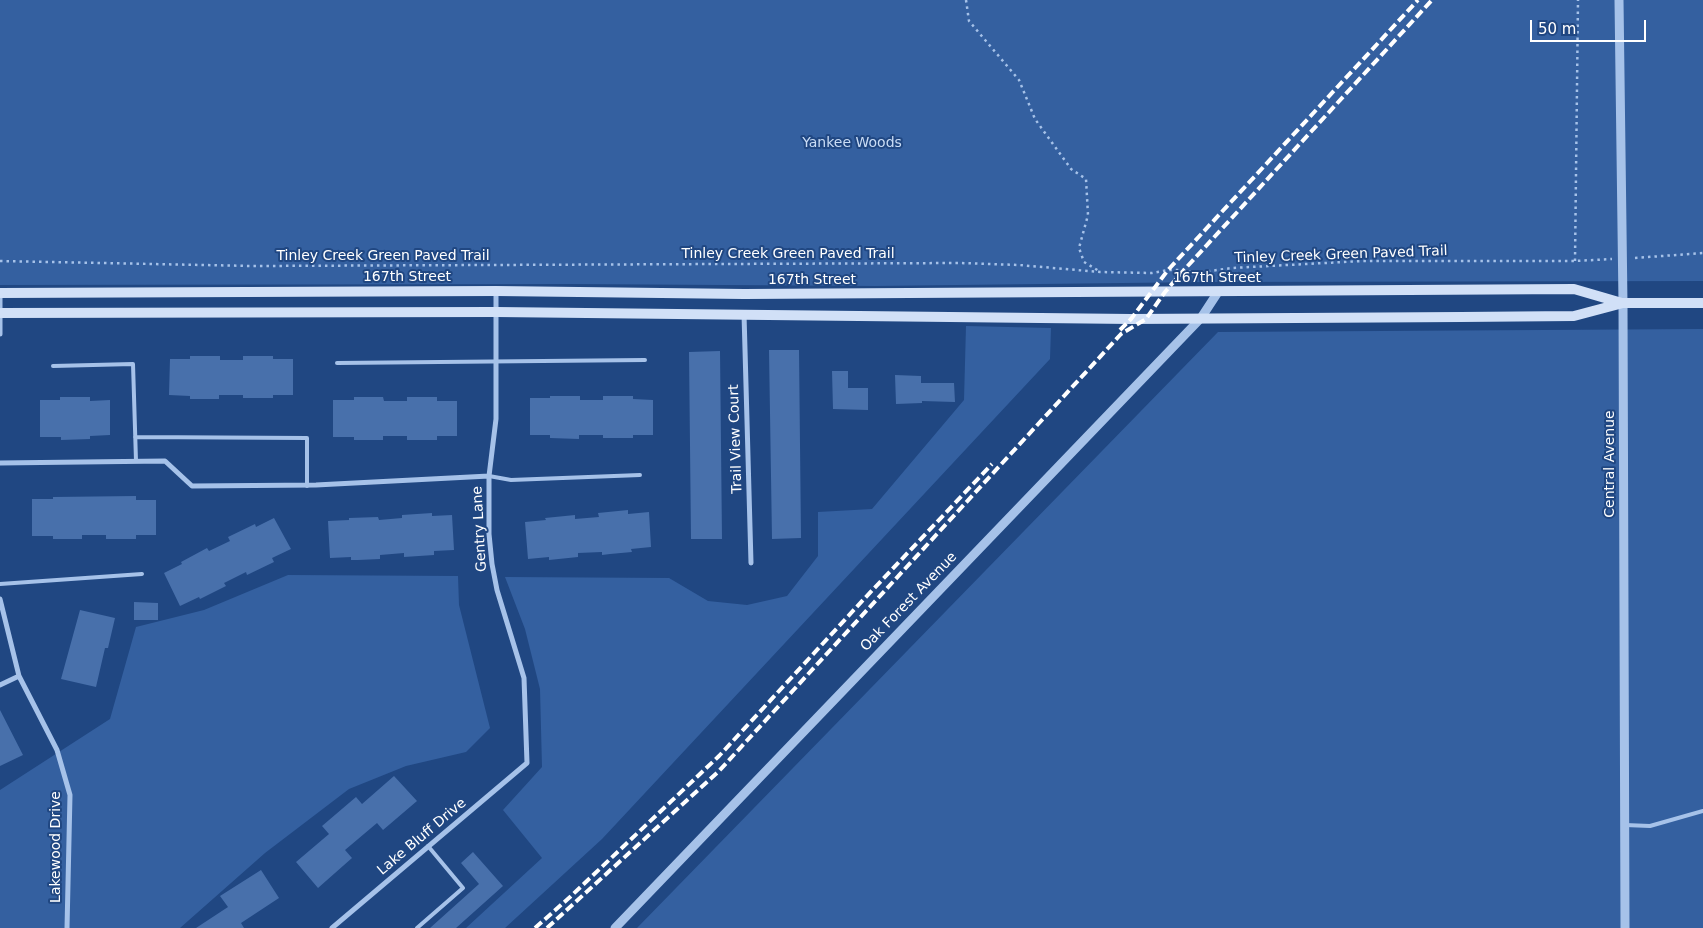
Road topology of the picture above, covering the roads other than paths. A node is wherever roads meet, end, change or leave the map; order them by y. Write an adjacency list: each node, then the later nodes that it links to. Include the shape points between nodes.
1 (1618, 0): 5 (street, Central Avenue)
2 (496, 290): 3 (main road, 167th Street, via 744,294); 4 (main road, 167th Street); 7 (street, Gentry Lane)
3 (1218, 292): 5 (main road, 167th Street, via 1574,289); 10 (street, Oak Forest Avenue)
4 (0, 294): 8 (street)
5 (1623, 303): 6 (main road, 167th Street); 10 (main road, 167th Street, via 1574,316); 30 (street, Central Avenue)
6 (1703, 303)
7 (496, 312): 8 (main road, 167th Street); 9 (main road, 167th Street); 13 (street, Gentry Lane)
8 (0, 313): 11 (street)
9 (744, 314): 10 (main road, 167th Street); 22 (street, Trail View Court)
10 (1201, 318): 35 (street, Oak Forest Avenue)
11 (0, 334)
12 (645, 360): 13 (lane)
13 (497, 362): 14 (lane); 20 (street, Gentry Lane, via 496,419)
14 (337, 363)
15 (53, 366): 16 (lane, via 133,364)
16 (135, 437): 17 (lane); 21 (lane, via 307,438)
17 (136, 461): 18 (street); 21 (street, via 165,461 192,486)
18 (0, 463)
19 (640, 475): 20 (lane, via 511,480)
20 (489, 476): 21 (street); 28 (street, Gentry Lane, via 492,564 524,678)
21 (307, 486)
22 (751, 563)
23 (142, 574): 24 (lane)
24 (0, 584)
25 (0, 599): 26 (street, Lakewood Drive)
26 (19, 676): 27 (street); 32 (street, Lakewood Drive, via 57,750 70,794)
27 (0, 685)
28 (528, 763): 31 (street, Lake Bluff Drive)
29 (1703, 811): 30 (lane, via 1650,826)
30 (1625, 825): 36 (street, Central Avenue)
31 (428, 846): 33 (street, Lake Bluff Drive); 34 (lane, via 462,888)
32 (67, 928)
33 (332, 928)
34 (417, 928)
35 (615, 928)
36 (1625, 928)

